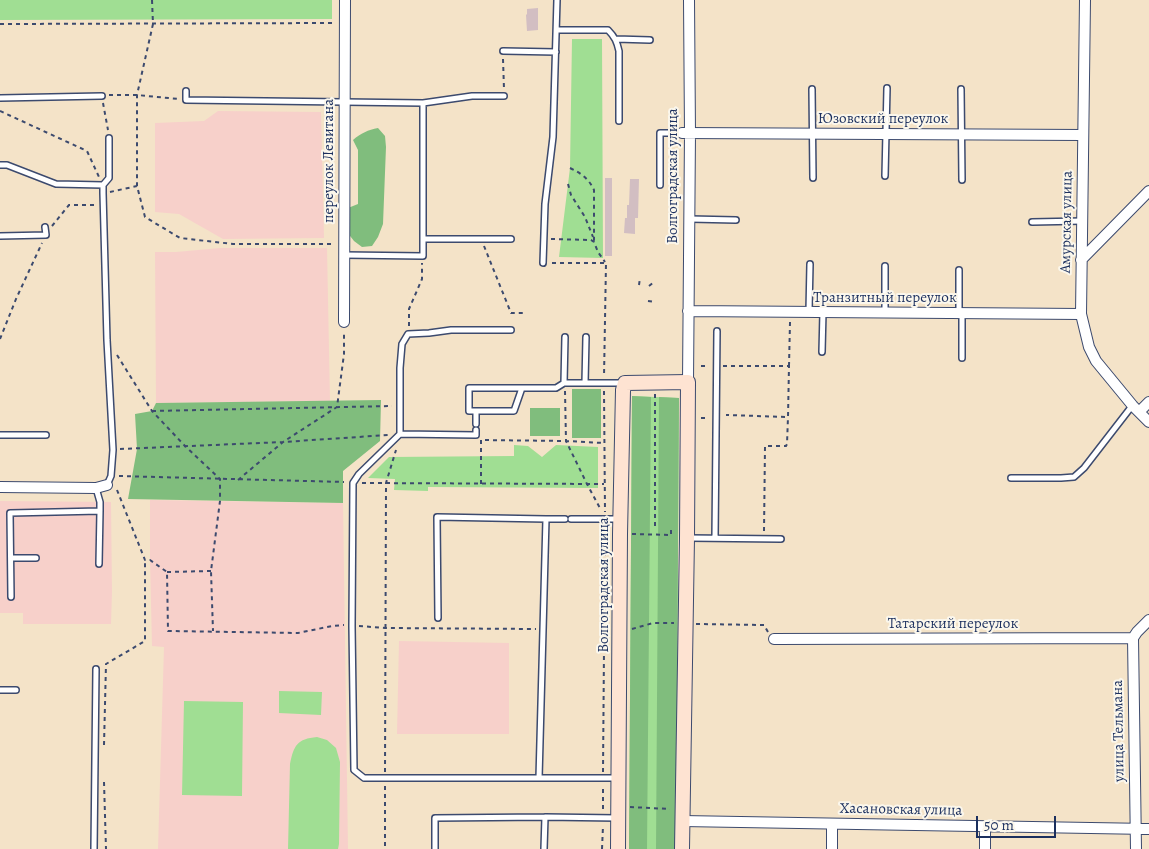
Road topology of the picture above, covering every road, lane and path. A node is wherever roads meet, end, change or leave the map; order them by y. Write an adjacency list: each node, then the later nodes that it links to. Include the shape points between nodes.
1 (152, 0): 8 (path)
2 (345, 0): 23 (street, переулок Левитана)
3 (557, 0): 9 (lane)
4 (689, 0): 27 (street, Волгоградская улица)
5 (1086, 0): 31 (street, Амурская улица)
6 (336, 23): 8 (path)
7 (0, 24): 8 (path)
8 (153, 24): 18 (path)
9 (557, 30): 10 (lane, via 608,30); 13 (lane)
10 (616, 40): 11 (lane); 26 (lane)
11 (650, 40)
12 (504, 51): 13 (lane); 20 (path)
13 (556, 52): 54 (lane)
14 (887, 88): 29 (lane)
15 (812, 89): 28 (lane)
16 (961, 89): 30 (lane)
17 (186, 91): 22 (lane)
18 (137, 95): 19 (path); 22 (path); 41 (path)
19 (102, 96): 21 (lane); 32 (path)
20 (504, 96): 24 (lane, via 472,96)
21 (0, 98)
22 (186, 100): 23 (lane)
23 (344, 102): 24 (lane); 56 (street, переулок Левитана)
24 (423, 103): 51 (lane)
25 (0, 111): 39 (path, via 87,151)
26 (619, 121)
27 (686, 133): 28 (street, Юзовский переулок); 40 (lane, via 660,133); 44 (street, Волгоградская улица)
28 (812, 134): 29 (street, Юзовский переулок); 36 (lane)
29 (886, 134): 30 (street, Юзовский переулок); 35 (lane)
30 (962, 134): 31 (street, Юзовский переулок); 37 (lane)
31 (1083, 135): 47 (street, Амурская улица)
32 (109, 138): 39 (lane, via 109,178)
33 (0, 165): 39 (lane, via 56,184)
34 (570, 168): 55 (path, via 582,174 594,190)
35 (885, 176)
36 (813, 178)
37 (962, 180)
38 (568, 184): 55 (path)
39 (103, 185): 43 (lane)
40 (660, 185)
41 (137, 186): 43 (path); 56 (path, via 145,217 180,238 233,244)
42 (1149, 191): 59 (street)
43 (103, 194): 49 (path, via 95,205 69,205); 86 (lane)
44 (689, 219): 45 (lane); 71 (street, Волгоградская улица)
45 (736, 220)
46 (1032, 222): 47 (lane)
47 (1082, 222): 59 (street, Амурская улица)
48 (45, 227): 49 (lane)
49 (46, 234): 50 (lane); 85 (path)
50 (0, 236)
51 (423, 239): 52 (lane); 58 (lane)
52 (481, 239): 53 (lane); 74 (path, via 511,313)
53 (511, 239)
54 (544, 239): 55 (path); 60 (lane)
55 (594, 242): 61 (path)
56 (343, 244): 57 (street, переулок Левитана)
57 (344, 255): 58 (lane); 78 (street, переулок Левитана)
58 (422, 256): 82 (path, via 422,278 410,309)
59 (1082, 260): 77 (street, Амурская улица)
60 (544, 263): 61 (path)
61 (606, 263): 96 (path)
62 (810, 264): 72 (lane)
63 (885, 266): 75 (lane)
64 (959, 270): 76 (lane)
65 (640, 278): 67 (path)
66 (654, 282): 68 (path)
67 (639, 285)
68 (648, 286)
69 (648, 302): 70 (path)
70 (655, 302)
71 (688, 311): 72 (street, Транзитный переулок); 92 (street, Волгоградская улица)
72 (809, 312): 73 (street, Транзитный переулок)
73 (823, 312): 75 (street, Транзитный переулок); 87 (lane)
74 (526, 313)
75 (885, 313): 76 (street, Транзитный переулок)
76 (961, 313): 77 (street, Транзитный переулок); 88 (lane)
77 (1082, 314): 102 (street, Амурская улица, via 1092,354)
78 (344, 322): 101 (path, via 344,354)
79 (790, 325): 91 (path)
80 (511, 330): 82 (lane)
81 (716, 330): 90 (lane)
82 (408, 334): 100 (lane, via 402,344)
83 (565, 337): 93 (lane)
84 (586, 338): 94 (lane)
85 (0, 339)
86 (107, 340): 103 (path); 115 (lane)
87 (822, 352)
88 (962, 358)
89 (701, 366): 90 (path)
90 (716, 366): 91 (path); 131 (lane)
91 (789, 366): 106 (path)
92 (688, 382): 95 (street); 130 (street, Волгоградская улица)
93 (564, 383): 94 (lane); 97 (lane, via 556,388); 111 (path)
94 (585, 383): 96 (lane)
95 (625, 383): 96 (lane); 125 (street, Волгоградская улица)
96 (604, 384): 113 (path)
97 (522, 388): 104 (lane, via 514,411); 104 (lane, via 469,388 469,411)
98 (654, 391): 127 (path)
99 (1149, 402): 102 (street)
100 (400, 406): 101 (path); 108 (lane)
101 (337, 407): 103 (path); 112 (path)
102 (1136, 409): 107 (street, Амурская улица); 116 (lane, via 1074,477)
103 (152, 411): 114 (path)
104 (476, 411): 108 (lane, via 476,435)
105 (726, 415): 106 (path)
106 (788, 416): 128 (path, via 786,446 765,446)
107 (1149, 422)
108 (400, 434): 112 (path); 143 (lane, via 354,482); 144 (path, via 386,483)
109 (0, 435): 110 (lane)
110 (46, 435)
111 (566, 441): 113 (path); 119 (path, via 481,440); 124 (path)
112 (283, 442): 114 (path); 118 (path)
113 (604, 443): 124 (path)
114 (185, 446): 115 (path); 137 (path, via 220,479)
115 (113, 450): 117 (lane)
116 (1011, 478)
117 (109, 480): 121 (street); 135 (path)
118 (238, 480)
119 (481, 484)
120 (0, 487): 121 (street)
121 (96, 488): 122 (lane)
122 (100, 511): 133 (lane, via 10,513); 136 (lane)
123 (546, 519): 124 (lane); 140 (lane, via 437,518); 145 (lane)
124 (606, 519): 125 (lane); 156 (path)
125 (621, 519): 157 (street, Волгоградская улица)
126 (671, 526): 129 (path, via 671,535)
127 (655, 527)
128 (764, 531)
129 (628, 534)
130 (687, 538): 131 (lane); 162 (street, Волгоградская улица)
131 (715, 538): 132 (lane)
132 (781, 539)
133 (11, 558): 134 (lane); 139 (lane)
134 (36, 558)
135 (145, 560): 138 (path); 152 (path, via 145,641 106,664)
136 (99, 564)
137 (211, 571): 138 (path); 146 (path)
138 (167, 572): 146 (path, via 168,631)
139 (11, 597)
140 (438, 618)
141 (1149, 620): 147 (street)
142 (692, 624): 148 (path, via 764,626)
143 (352, 626): 144 (path); 146 (path, via 332,626 298,633); 154 (lane, via 354,770 364,778)
144 (386, 628): 145 (path); 154 (path)
145 (542, 629): 155 (lane)
146 (213, 631)
147 (1133, 638): 148 (street, Татарский переулок); 165 (street, улица Тельмана)
148 (774, 639)
149 (96, 669): 167 (lane)
150 (0, 690): 151 (lane)
151 (16, 690)
152 (104, 748)
153 (103, 775): 168 (path)
154 (385, 778): 155 (lane); 169 (path)
155 (539, 778): 156 (lane)
156 (603, 778): 157 (lane); 161 (path)
157 (619, 778): 159 (street, Волгоградская улица)
158 (673, 809): 159 (path)
159 (618, 812): 161 (lane); 173 (street, Волгоградская улица)
160 (545, 817): 161 (lane); 170 (lane, via 435,818); 171 (lane)
161 (603, 818): 172 (path)
162 (682, 821): 163 (street, Хасановская улица); 174 (street, Волгоградская улица)
163 (832, 824): 164 (street, Хасановская улица); 175 (street)
164 (986, 826): 165 (street, Хасановская улица); 176 (street)
165 (1136, 829): 166 (street, Хасановская улица); 177 (street, улица Тельмана)
166 (1149, 829)
167 (94, 849)
168 (106, 849)
169 (385, 849)
170 (434, 849)
171 (544, 849)
172 (602, 849)
173 (618, 849)
174 (682, 849)
175 (832, 849)
176 (985, 849)
177 (1136, 849)

